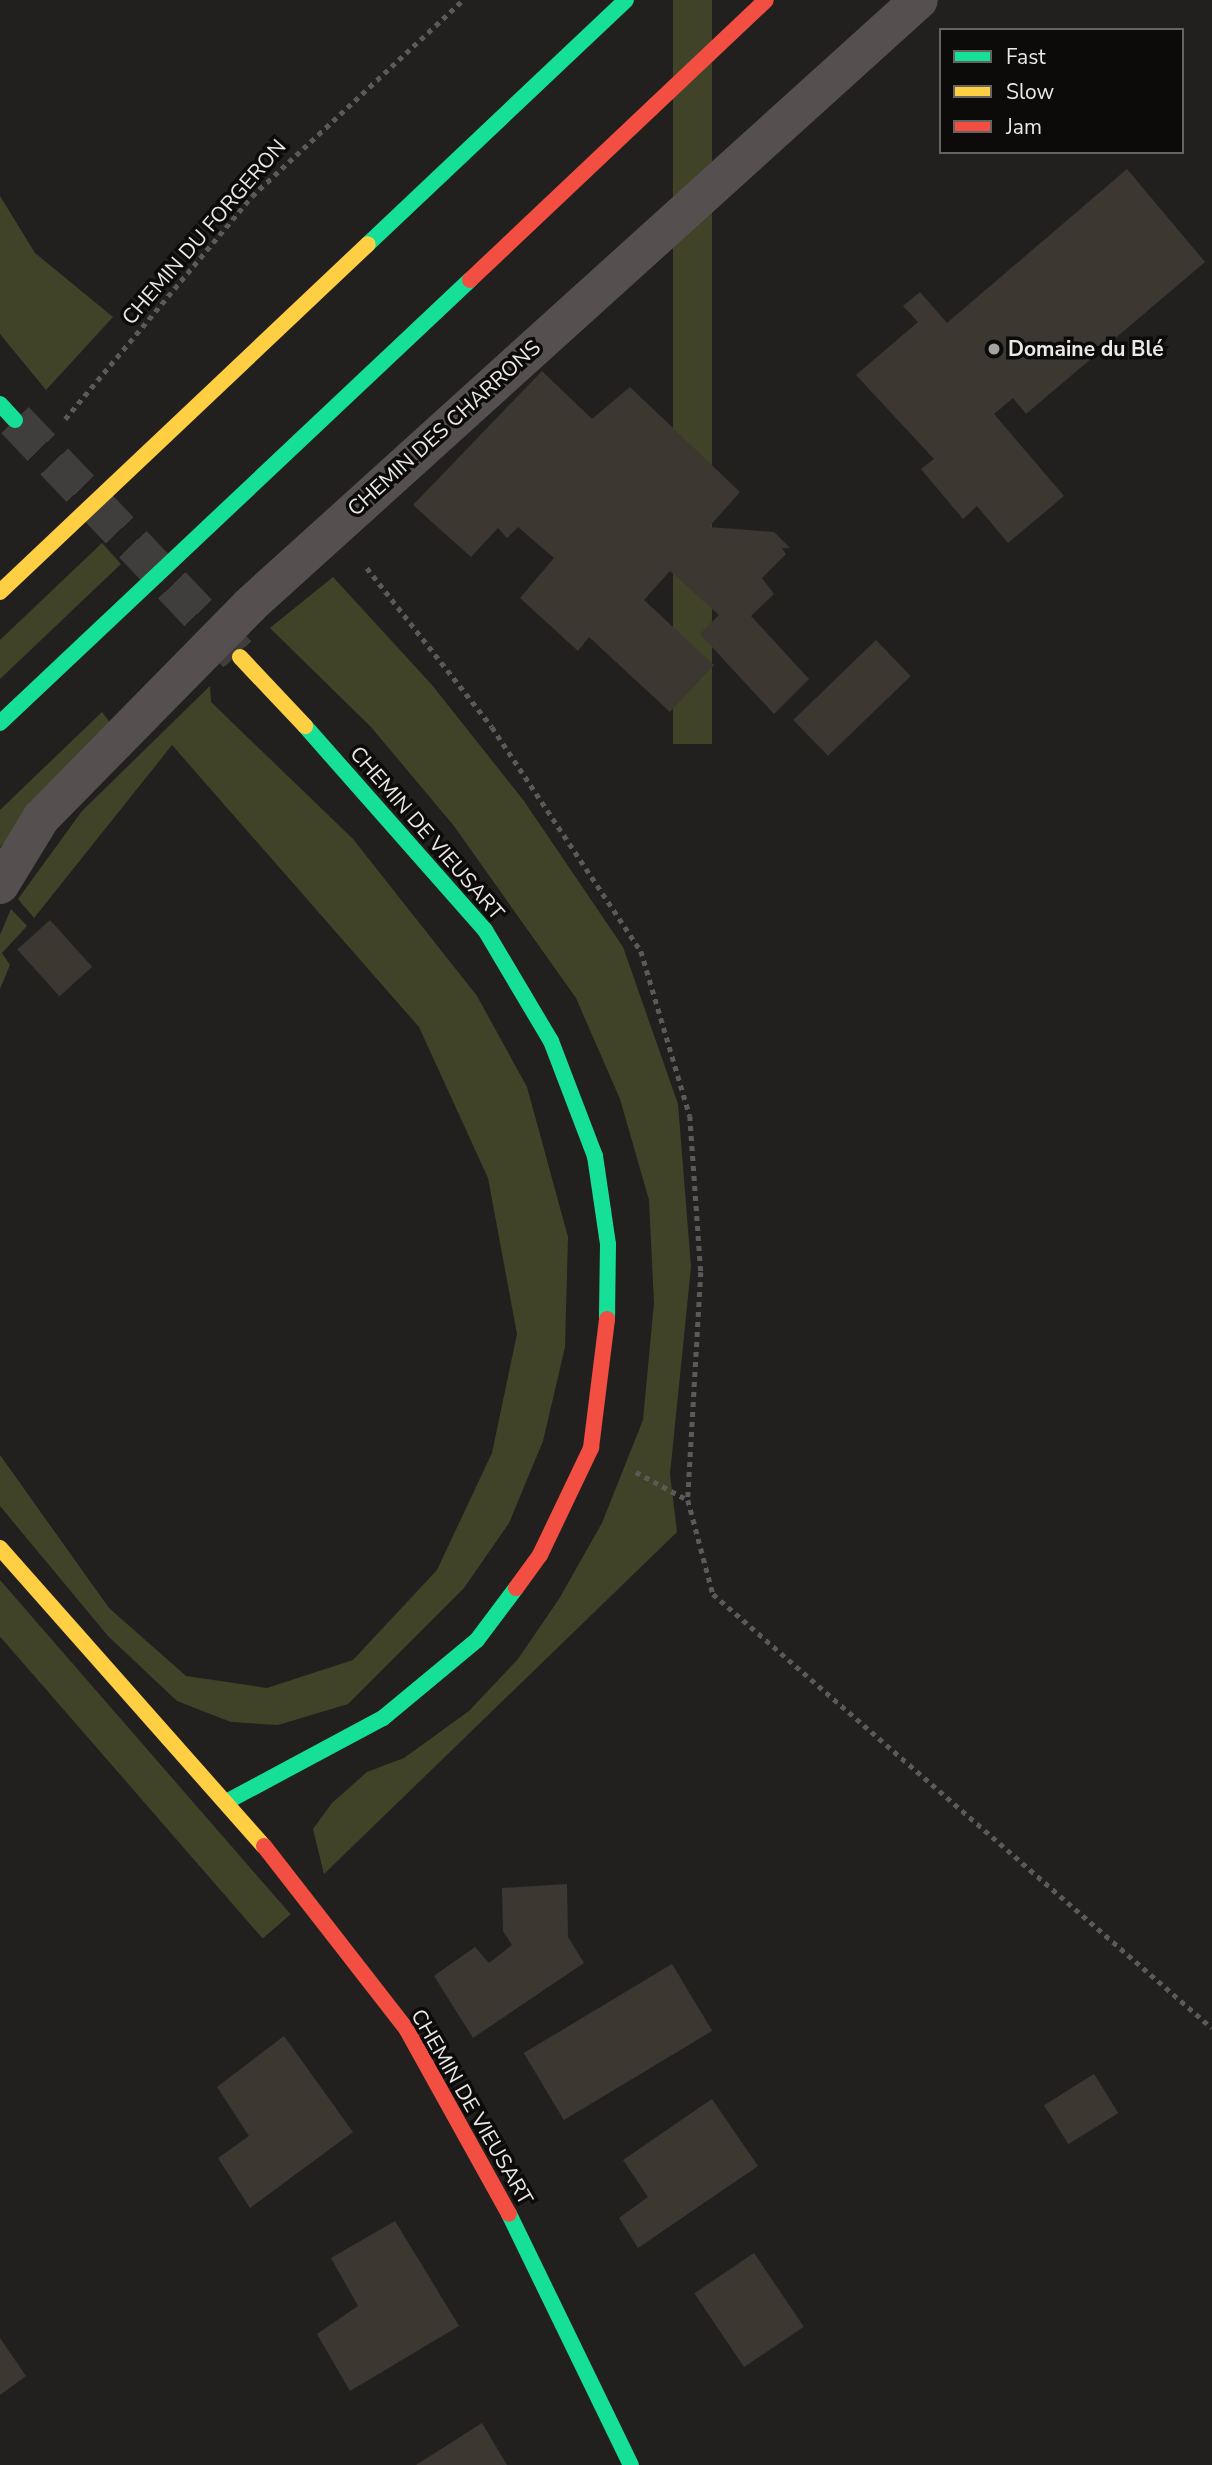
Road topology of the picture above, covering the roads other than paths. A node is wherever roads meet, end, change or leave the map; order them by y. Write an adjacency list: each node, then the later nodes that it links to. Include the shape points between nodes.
1 (626, 0): 6 (main road)
2 (766, 0): 8 (main road)
3 (919, 0): 9 (street, CHEMIN DES CHARRONS, via 329,531 189,664 41,818)
4 (0, 404): 5 (main road)
5 (15, 420)
6 (0, 592)
7 (240, 657): 11 (main road, CHEMIN DE VIEUSART, via 485,930 551,1041 595,1156 608,1244 607,1353 591,1448 540,1555 477,1640 383,1718)
8 (0, 723)
9 (0, 885)
10 (0, 1548): 11 (main road, CHEMIN DE VIEUSART, via 80,1646)
11 (228, 1801): 12 (main road, CHEMIN DE VIEUSART, via 407,2030 552,2291)
12 (631, 2465)

